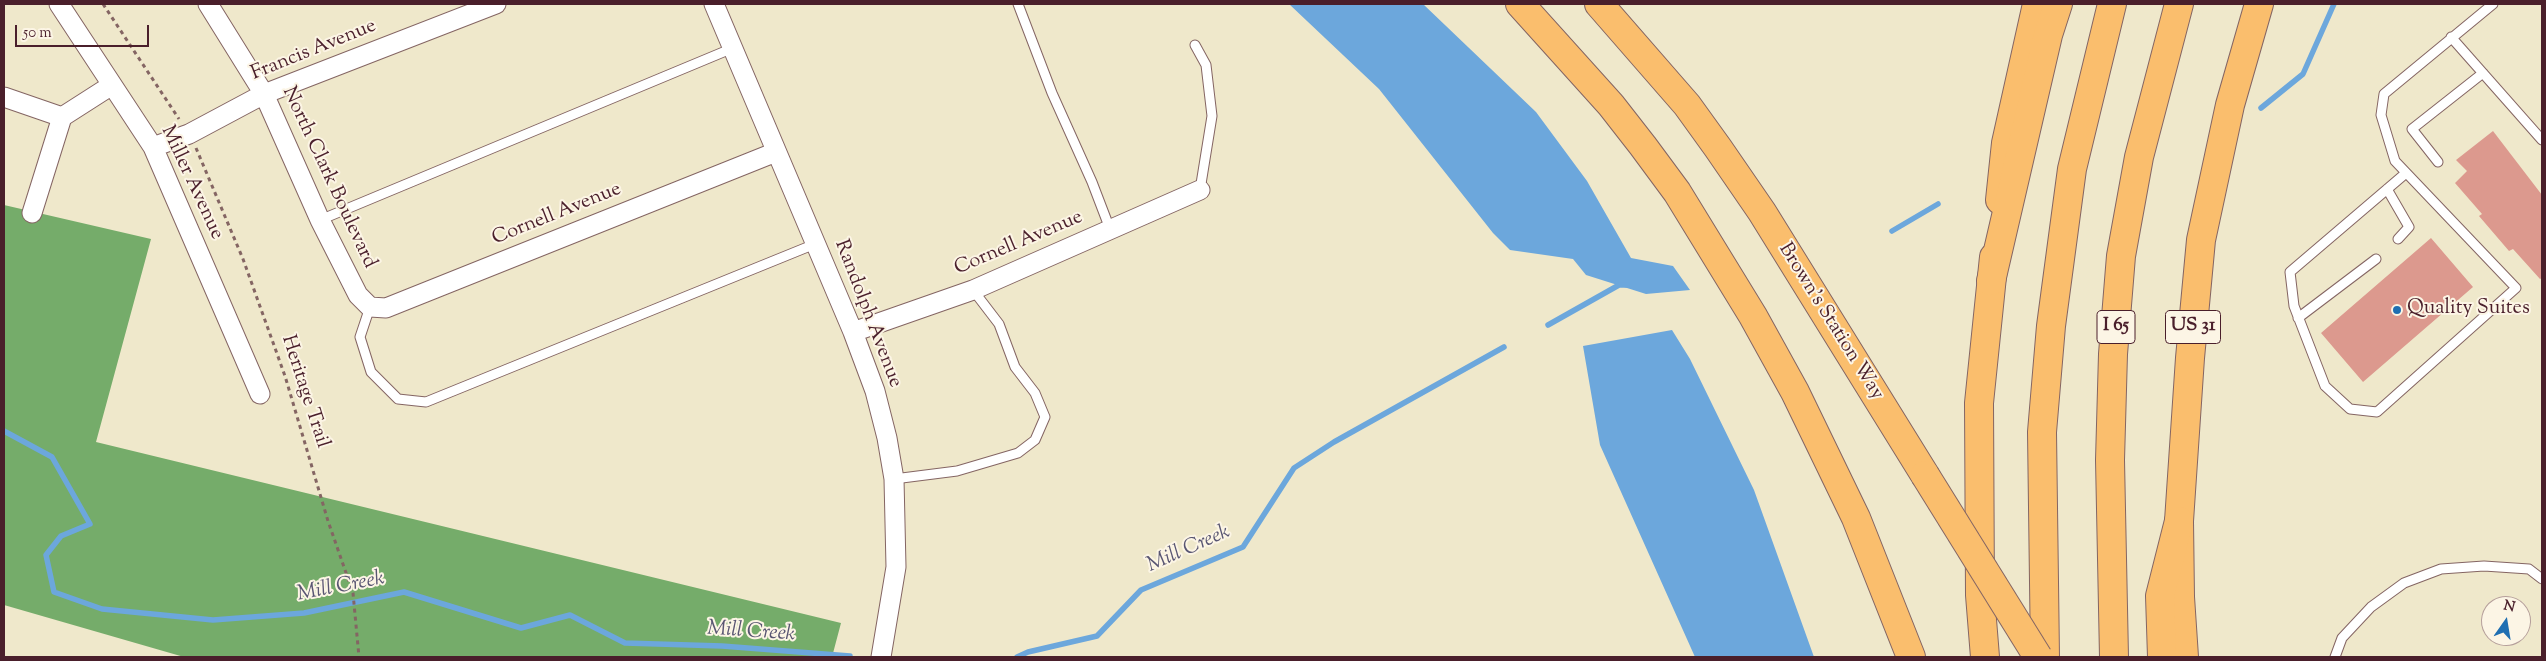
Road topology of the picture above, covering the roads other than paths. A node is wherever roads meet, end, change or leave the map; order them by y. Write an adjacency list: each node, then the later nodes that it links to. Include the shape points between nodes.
1 (59, 4): 19 (street, Miller Avenue)
2 (208, 4): 20 (street, North Clark Boulevard)
3 (496, 4): 14 (street, Francis Avenue)
4 (714, 4): 17 (street, Randolph Avenue)
5 (1018, 4): 32 (lane)
6 (1520, 4): 46 (main road, via 1611,105 1643,146 1677,192 1753,316 1795,392 1856,518)
7 (1600, 4): 48 (main road, Brown's Station Way, bridge, via 1681,98 1718,148 1783,246)
8 (2037, 4): 36 (main road, via 2006,143)
9 (2058, 4): 36 (main road)
10 (2112, 4): 49 (main road, via 2072,170 2050,326 2042,432)
11 (2179, 4): 50 (main road, I 65, via 2139,157 2122,256 2113,354 2110,460)
12 (2259, 4): 43 (main road, US 31, via 2230,105 2201,240)
13 (2493, 4): 15 (lane)
14 (473, 8): 20 (street, Francis Avenue)
15 (2451, 37): 18 (lane); 27 (lane, via 2384,94 2381,115 2395,161)
16 (1194, 45): 29 (lane, via 1206,64 1212,116)
17 (733, 48): 25 (street, Randolph Avenue); 31 (lane)
18 (2482, 73): 23 (lane); 26 (lane, via 2412,129)
19 (112, 85): 22 (street); 24 (street, Miller Avenue)
20 (264, 94): 24 (street, Francis Avenue, via 189,134); 31 (street, North Clark Boulevard)
21 (4, 97): 22 (street)
22 (62, 116): 30 (street)
23 (2542, 140)
24 (153, 147): 41 (street, Miller Avenue)
25 (776, 152): 34 (street, Randolph Avenue); 38 (street, Cornell Avenue, via 386,308)
26 (2438, 162)
27 (2406, 173): 28 (lane); 39 (lane, via 2516,288 2377,412 2350,409 2325,386)
28 (2387, 189): 33 (lane, via 2409,227); 39 (lane, via 2290,272)
29 (1200, 190): 32 (street, Cornell Avenue)
30 (32, 213)
31 (320, 220): 38 (street, North Clark Boulevard)
32 (1110, 229): 37 (street, Cornell Avenue)
33 (2398, 239)
34 (815, 244): 38 (lane, via 426,402 398,399 371,372 360,337); 40 (street, Randolph Avenue)
35 (2376, 258): 39 (lane)
36 (1991, 281): 47 (main road, via 1979,403 1980,594)
37 (973, 290): 40 (street, Cornell Avenue); 42 (lane, via 999,324 1015,367 1035,393 1045,417 1035,440 1018,453 956,471)
38 (364, 301)
39 (2298, 318)
40 (853, 332): 42 (street, Randolph Avenue, via 875,391)
41 (260, 394)
42 (894, 479): 45 (street, Randolph Avenue, via 896,567)
43 (2179, 521): 51 (main road, via 2160,596); 52 (main road, US 31)
44 (2542, 579): 53 (lane, via 2529,569 2484,566 2441,569 2404,583 2370,607 2342,638)
45 (881, 657)
46 (1911, 657)
47 (1985, 657)
48 (2038, 657)
49 (2045, 657)
50 (2114, 657)
51 (2162, 657)
52 (2184, 657)
53 (2335, 657)

